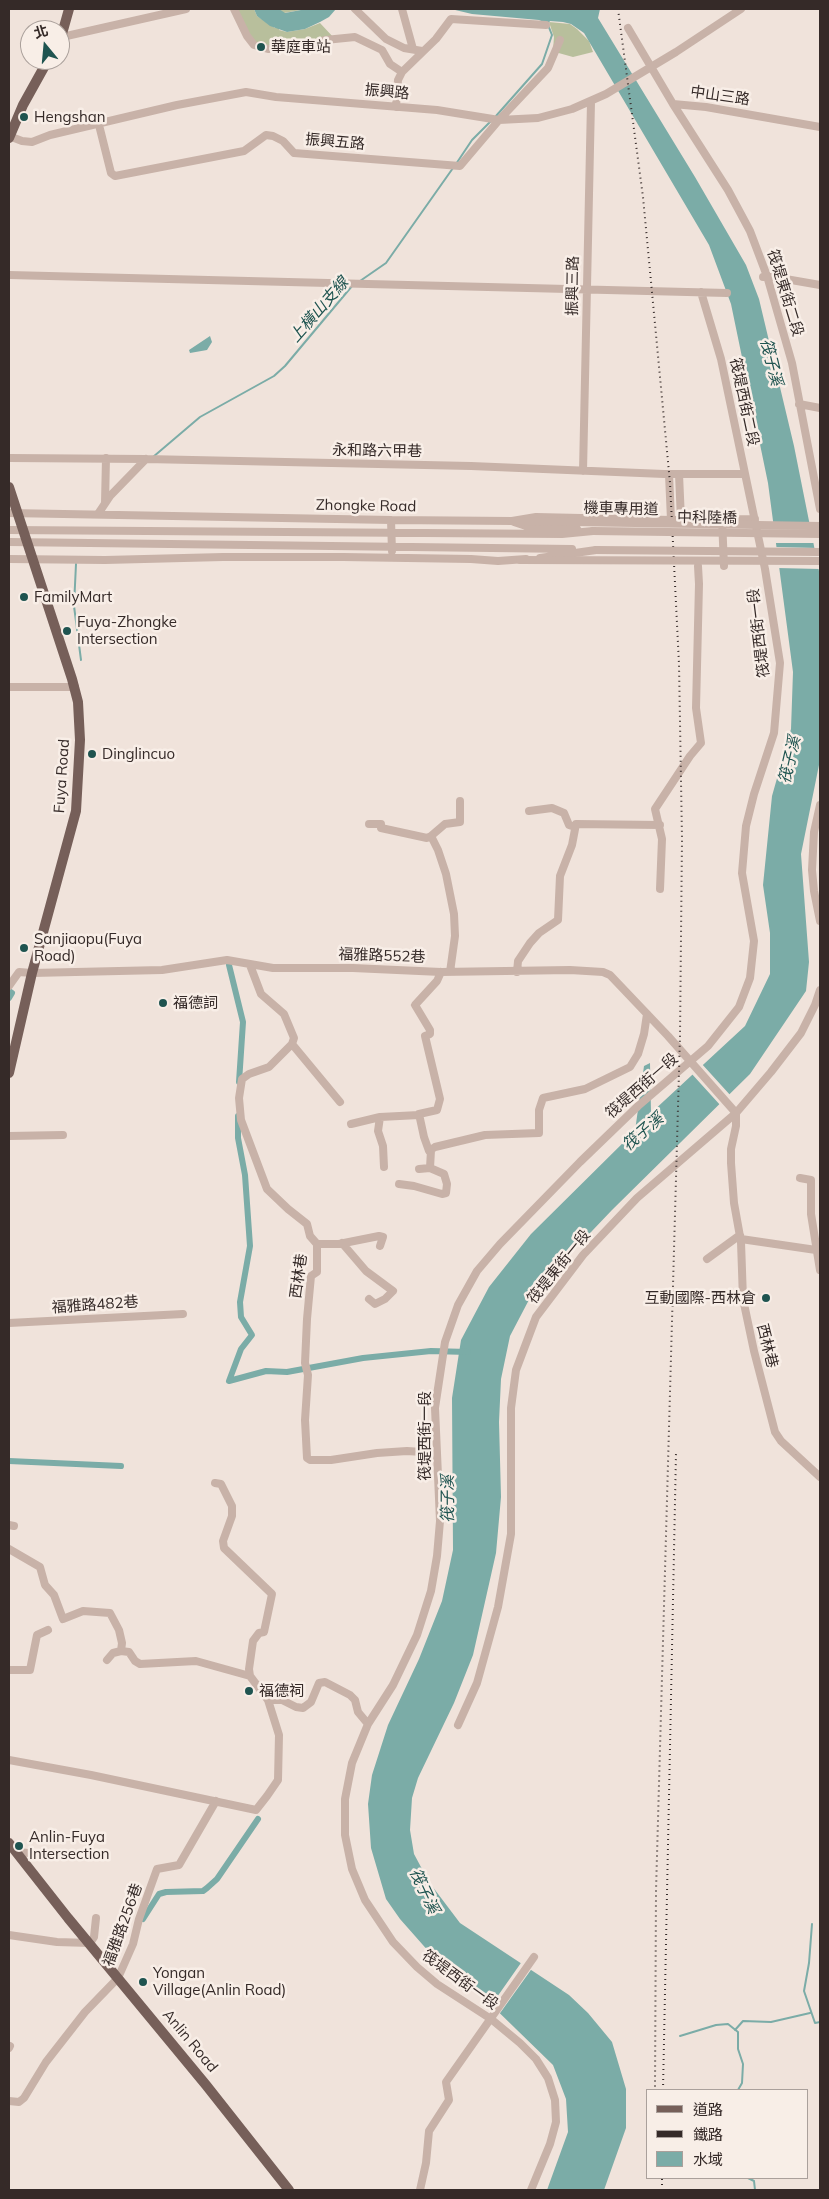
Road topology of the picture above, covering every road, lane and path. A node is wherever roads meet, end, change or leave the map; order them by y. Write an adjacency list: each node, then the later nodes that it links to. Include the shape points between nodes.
1 (186, 9): 8 (street)
2 (234, 9): 14 (street, via 254,44 268,49 306,47 325,40 355,37 382,50 390,64)
3 (355, 9): 10 (street, via 386,39)
4 (402, 9): 10 (street)
5 (740, 9): 12 (street, 振興路)
6 (546, 25): 11 (street, via 451,19)
7 (628, 28): 12 (street, 中山三路)
8 (70, 37)
9 (560, 40): 18 (street, 振興五路, via 548,68)
10 (413, 49): 11 (street)
11 (422, 51): 14 (street)
12 (650, 67): 15 (street, 振興路); 16 (street, 中山三路)
13 (42, 70): 21 (main road, via 22,105)
14 (402, 72): 17 (street, via 398,80)
15 (591, 102): 18 (street, 振興路, via 538,118); 25 (street, 振興三路)
16 (673, 104): 20 (street, 中山三路); 23 (street, 筏堤東街二段, via 750,231)
17 (396, 107): 18 (street, 振興路); 19 (street, 振興路, via 246,92 176,105)
18 (499, 120): 19 (street, 振興五路, via 460,166 294,153 282,141 266,135 244,151 115,176 111,173)
19 (99, 125): 21 (street, 振興路, via 32,142)
20 (820, 127)
21 (9, 137)
22 (9, 275): 25 (street)
23 (764, 277): 24 (street); 28 (street, 筏堤東街二段, via 792,363)
24 (820, 285)
25 (586, 288): 26 (street); 33 (street, 振興三路)
26 (701, 292): 27 (street); 36 (street, 筏堤西街二段, via 722,359)
27 (727, 293)
28 (799, 404): 29 (street); 39 (street, 筏堤東街二段)
29 (820, 408)
30 (9, 458): 31 (street, 永和路六甲巷)
31 (106, 458): 32 (street, 永和路六甲巷); 38 (street)
32 (146, 459): 33 (street, 永和路六甲巷); 38 (street)
33 (582, 471): 34 (street, 永和路六甲巷)
34 (669, 474): 35 (street, 永和路六甲巷); 45 (street)
35 (679, 474): 36 (street, 永和路六甲巷); 46 (street)
36 (744, 474): 43 (street, 筏堤西街二段)
37 (9, 487): 40 (main road, Fuya Road)
38 (105, 503): 41 (street)
39 (820, 509)
40 (12, 513): 41 (street, Zhongke Road); 50 (main road, Fuya Road)
41 (98, 514): 44 (street, Zhongke Road)
42 (722, 519): 43 (street, Zhongke Road); 46 (street, Zhongke Road); 65 (street)
43 (755, 519): 85 (street, 筏堤西街一段, via 780,663 774,732 749,810 745,836 742,873 753,932 754,960 747,988 736,1011)
44 (391, 520): 47 (street, Zhongke Road); 52 (street)
45 (671, 520): 46 (street, Zhongke Road); 47 (street, Zhongke Road, via 536,517)
46 (681, 520)
47 (512, 521): 48 (street, 機車專用道, bridge); 51 (street, via 526,526)
48 (820, 526)
49 (9, 530): 50 (street, Zhongke Road)
50 (22, 530): 52 (street, Zhongke Road); 55 (main road, Fuya Road)
51 (594, 531): 52 (street, Zhongke Road, via 562,534); 53 (street, 中科陸橋, bridge)
52 (392, 532): 56 (street)
53 (820, 534)
54 (9, 542): 55 (street)
55 (26, 542): 56 (street); 60 (main road, Fuya Road)
56 (392, 546): 57 (street); 61 (street)
57 (596, 550): 58 (street, bridge); 62 (street)
58 (820, 552)
59 (9, 558): 60 (street)
60 (32, 558): 61 (street); 67 (main road, Fuya Road)
61 (392, 558): 62 (street)
62 (520, 560): 63 (street, bridge)
63 (820, 561)
64 (698, 566): 72 (street, via 696,708 701,743 655,809)
65 (724, 566)
66 (9, 687): 67 (street)
67 (74, 687): 80 (main road, Fuya Road, via 80,740 76,811)
68 (460, 801): 74 (street, via 460,822 445,824)
69 (820, 805): 76 (street, via 814,832 812,870)
70 (529, 811): 73 (street, via 552,808 564,813 568,825)
71 (368, 824): 74 (street, via 381,824 381,828 427,838)
72 (660, 825): 73 (street, via 576,824); 75 (street)
73 (574, 827): 79 (street, via 572,845 560,876 558,920 530,943 518,961)
74 (431, 836): 78 (street, via 446,874 454,914 455,936)
75 (660, 889)
76 (820, 921)
77 (250, 965): 78 (street, 福雅路552巷); 80 (street, 福雅路552巷, via 227,960 162,970); 84 (street, via 261,994 286,1018 294,1038)
78 (445, 972): 79 (street, 福雅路552巷); 89 (street, via 415,1005 430,1030 430,1034 425,1036 440,1099 436,1110)
79 (517, 972): 83 (street, 福雅路552巷, via 603,972 610,975)
80 (32, 973): 81 (street, via 19,972); 86 (main road, Fuya Road)
81 (9, 986)
82 (820, 990): 88 (street, 筏堤東街一段, via 801,1034)
83 (647, 1014): 85 (street, 福雅路552巷); 94 (street, via 638,1054 630,1067 585,1089 543,1098 539,1133 485,1135)
84 (292, 1044): 87 (street); 102 (street, 西林巷, via 270,1068 242,1079 240,1116 267,1189 307,1224 310,1236)
85 (692, 1063): 88 (street, 福雅路552巷); 110 (street, 筏堤西街一段, via 638,1106 580,1162 477,1271 458,1305 445,1342 435,1408)
86 (9, 1073)
87 (340, 1102)
88 (734, 1111): 100 (street, 西林巷, via 736,1126 731,1163); 121 (street, 筏堤東街一段, via 637,1198 583,1255 548,1299 529,1332 516,1370 511,1408 510,1534 498,1607 477,1683)
89 (419, 1115): 90 (street); 94 (street)
90 (380, 1117): 91 (street); 95 (street, via 378,1131)
91 (351, 1124)
92 (62, 1135): 93 (street)
93 (9, 1136)
94 (431, 1150): 96 (street)
95 (384, 1167)
96 (430, 1168): 97 (street); 99 (street, via 444,1174 447,1184 444,1194)
97 (419, 1169)
98 (800, 1178): 104 (street, via 810,1180)
99 (399, 1184)
100 (741, 1237): 104 (street); 105 (street); 111 (street, 西林巷, via 744,1307 772,1426 781,1441)
101 (342, 1243): 102 (street); 103 (street, via 379,1236 383,1237); 107 (street, via 366,1271 393,1290 375,1304)
102 (317, 1244): 110 (street, 西林巷, via 317,1272 310,1276 307,1318 307,1458 331,1460 422,1452)
103 (380, 1246)
104 (816, 1250): 106 (street)
105 (707, 1260)
106 (820, 1270)
107 (369, 1299)
108 (183, 1314): 109 (street, 福雅路482巷)
109 (9, 1323)
110 (436, 1437): 120 (street, 筏堤西街一段, via 440,1521 431,1590 417,1635 393,1685)
111 (820, 1478)
112 (215, 1483): 118 (street, via 221,1484 232,1506 224,1548 272,1594 264,1632 253,1641)
113 (9, 1549): 115 (street, via 40,1567 45,1585 54,1595 63,1619 83,1611 110,1613 122,1638)
114 (48, 1630): 117 (street, via 37,1635 30,1670)
115 (121, 1651): 116 (street, via 113,1653); 118 (street, via 129,1652 140,1664 196,1661)
116 (107, 1660)
117 (9, 1670)
118 (250, 1676): 119 (street)
119 (268, 1700): 120 (street, via 282,1700 303,1708 311,1702 319,1684 325,1682 350,1695); 123 (street, via 279,1734 276,1783 256,1810)
120 (368, 1724): 132 (street, 筏堤西街一段, via 352,1763 345,1799 346,1841 356,1880 393,1942 417,1968)
121 (458, 1725)
122 (9, 1760): 123 (street)
123 (216, 1801): 131 (street, 福雅路256巷, via 179,1866 157,1869 133,1944)
124 (9, 1843): 125 (main road, Anlin Road)
125 (17, 1852): 126 (street); 129 (main road, Anlin Road)
126 (63, 1856)
127 (96, 1918): 129 (street)
128 (9, 1935): 129 (street)
129 (90, 1944): 131 (main road, Anlin Road)
130 (534, 1957): 132 (street)
131 (118, 1978): 133 (street, 福雅路256巷, via 53,2052 24,2098 19,2102); 134 (main road, Anlin Road)
132 (492, 2017): 135 (street, via 446,2082 449,2100 429,2131); 136 (street, 筏堤西街一段, via 536,2059 553,2092 556,2107 554,2130)
133 (9, 2101)
134 (289, 2190)
135 (420, 2190)
136 (530, 2190)

